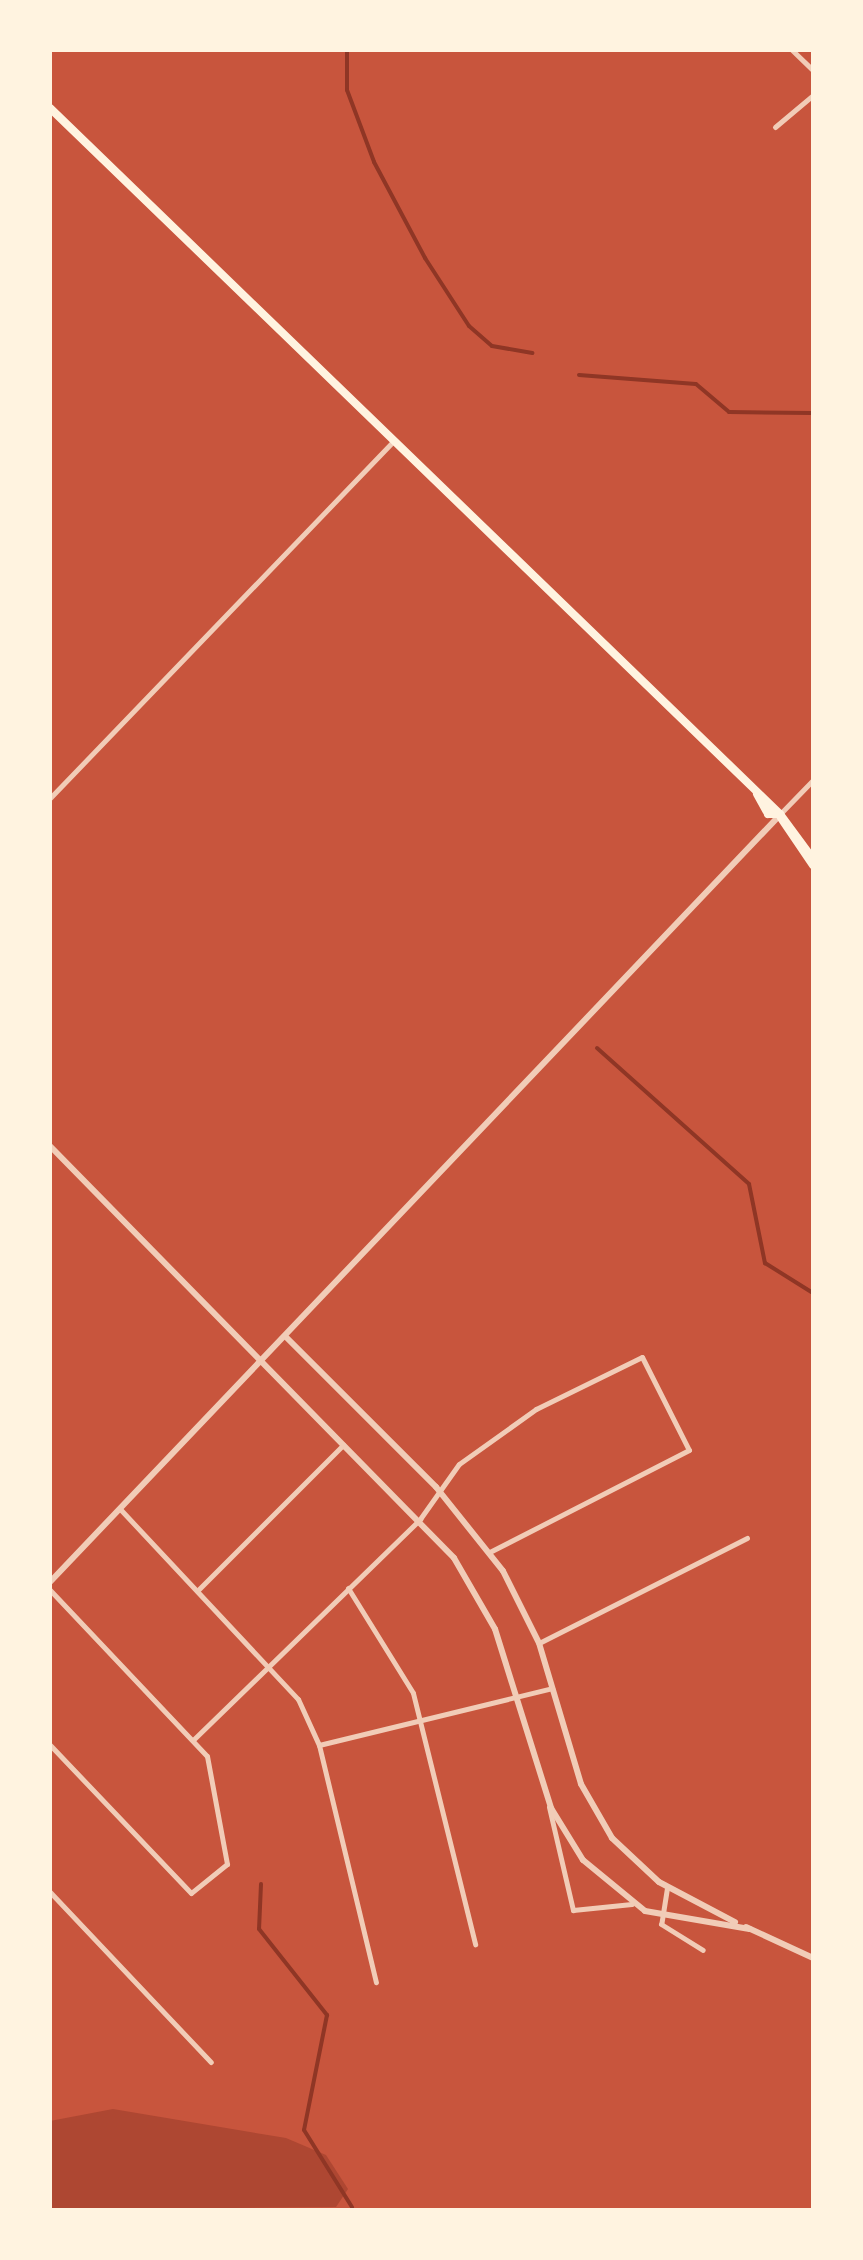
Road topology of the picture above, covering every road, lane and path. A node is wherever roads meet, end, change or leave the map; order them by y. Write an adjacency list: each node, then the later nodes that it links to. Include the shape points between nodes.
1 (792, 50): 2 (street)
2 (813, 70)
3 (813, 95): 5 (street)
4 (50, 108): 6 (main road)
5 (775, 127)
6 (394, 440): 8 (street); 9 (main road, via 752,786 768,814)
7 (813, 780): 9 (street)
8 (50, 798)
9 (780, 814): 10 (main road, via 789,842); 12 (street)
10 (813, 862)
11 (50, 1146): 13 (street)
12 (287, 1338): 13 (street); 15 (street)
13 (264, 1362): 14 (street); 16 (street)
14 (345, 1443): 17 (street); 22 (street)
15 (436, 1487): 17 (street); 19 (street); 19 (street, via 507,1427 642,1357 689,1450)
16 (121, 1510): 20 (street); 22 (street)
17 (420, 1519): 21 (street); 27 (street, via 483,1604)
18 (747, 1538): 24 (street)
19 (490, 1552): 24 (street)
20 (50, 1582)
21 (348, 1588): 25 (street); 28 (street, via 403,1668)
22 (198, 1589): 25 (street)
23 (50, 1590): 29 (street)
24 (539, 1643): 26 (street)
25 (272, 1663): 29 (street); 31 (street)
26 (552, 1688): 27 (street); 33 (street, via 595,1812)
27 (520, 1696): 28 (street); 32 (street)
28 (421, 1720): 31 (street); 38 (street)
29 (193, 1740): 30 (street, via 211,1767 232,1856 193,1893)
30 (50, 1745)
31 (318, 1745): 41 (street)
32 (545, 1789): 35 (street, via 576,1850); 35 (street, via 573,1910)
33 (668, 1888): 36 (street); 37 (street)
34 (50, 1892): 42 (street)
35 (632, 1904): 36 (street)
36 (658, 1915): 37 (street); 39 (street)
37 (750, 1929): 40 (street)
38 (475, 1944)
39 (703, 1950)
40 (813, 1958)
41 (376, 1982)
42 (211, 2062)

